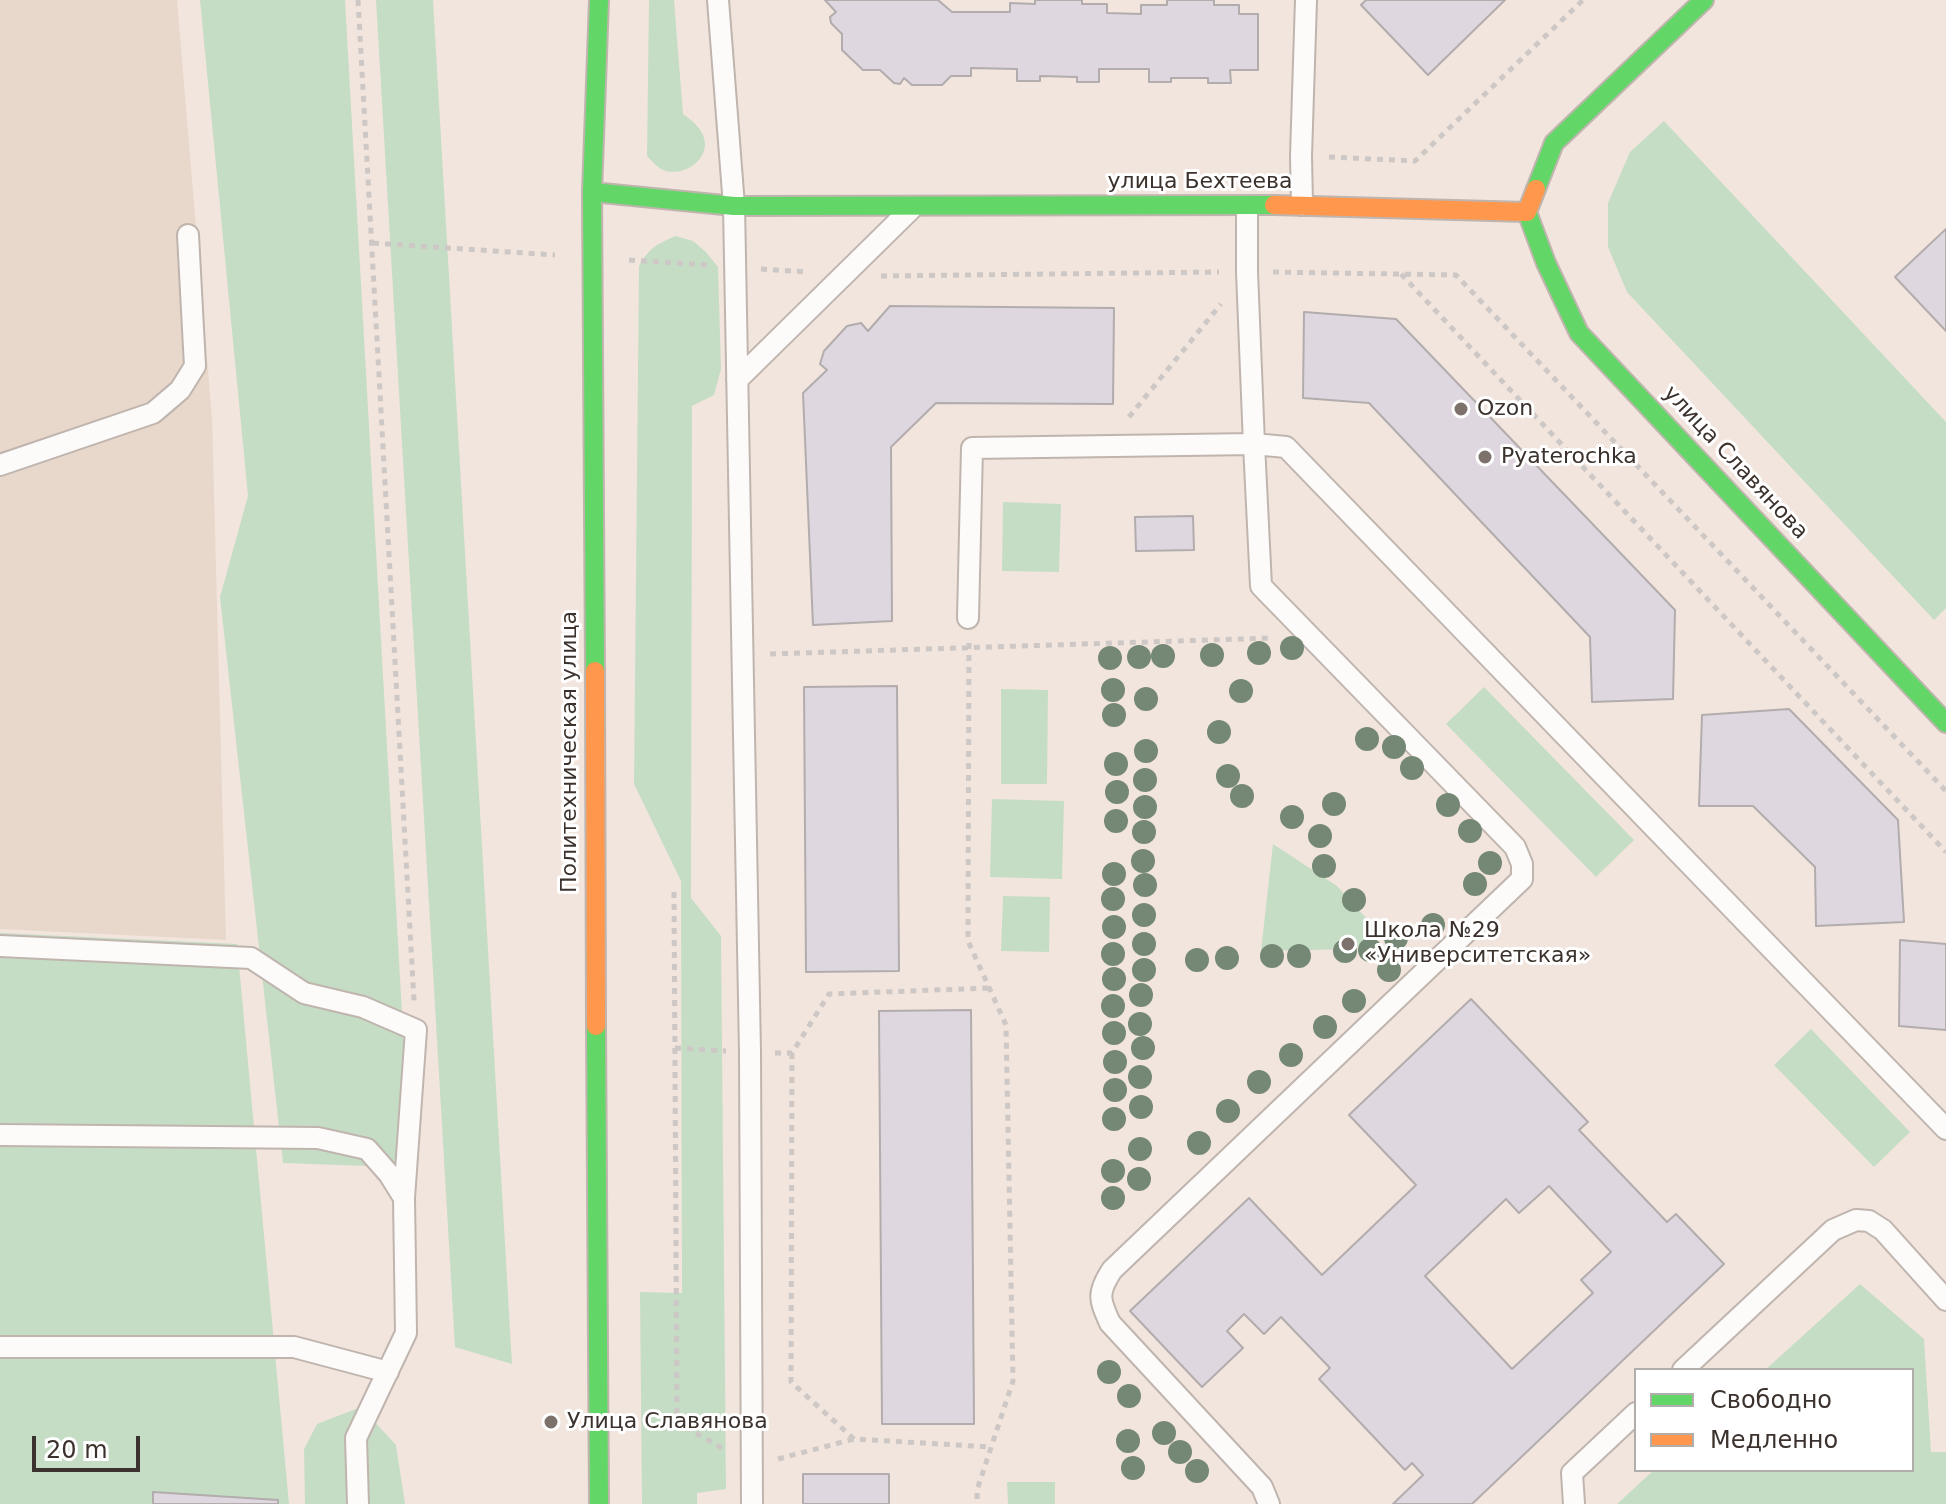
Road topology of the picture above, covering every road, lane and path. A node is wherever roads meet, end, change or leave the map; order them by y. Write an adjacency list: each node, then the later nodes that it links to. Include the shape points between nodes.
1 (358, 0): 32 (path)
2 (599, 0): 8 (street, Политехническая улица)
3 (718, 0): 10 (lane)
4 (1306, 0): 7 (lane)
5 (1583, 0): 7 (path, via 1415,161)
6 (1704, 0): 13 (street, via 1554,143)
7 (1301, 156): 9 (lane)
8 (592, 192): 10 (street, улица Бехтеева); 48 (street, Политехническая улица)
9 (1302, 205): 12 (street, улица Бехтеева); 13 (street, улица Бехтеева)
10 (734, 206): 11 (street, улица Бехтеева); 18 (lane)
11 (913, 206): 12 (street, улица Бехтеева); 18 (lane)
12 (1247, 206): 15 (lane)
13 (1527, 212): 26 (street, улица Славянова, via 1579,333)
14 (188, 235): 21 (lane, via 195,366 180,390 153,413)
15 (1247, 272): 16 (path); 17 (path); 19 (lane); 20 (path)
16 (1401, 274): 27 (path, via 1456,275); 28 (path)
17 (880, 276)
18 (737, 380): 25 (lane)
19 (1254, 444): 20 (lane); 23 (lane, via 1261,586); 36 (lane, via 1286,447)
20 (1105, 446): 22 (lane, via 972,448)
21 (0, 465)
22 (968, 618): 24 (path)
23 (1309, 636): 24 (path); 51 (lane, via 1515,847 1522,879 1112,1270 1101,1287 1110,1323 1262,1487)
24 (969, 648): 25 (path); 31 (path, via 968,941)
25 (743, 655): 34 (lane)
26 (1946, 723)
27 (1946, 791)
28 (1946, 852)
29 (674, 892): 33 (path)
30 (0, 946): 32 (lane, via 251,958 304,993 363,1007)
31 (990, 988): 35 (path, via 829,994); 45 (path, via 1006,1025 1013,1381)
32 (416, 1030): 38 (lane)
33 (675, 1048): 34 (path); 46 (path, via 677,1422)
34 (750, 1052): 35 (path); 46 (lane)
35 (792, 1053): 44 (path, via 791,1382)
36 (1946, 1129)
37 (0, 1135): 38 (lane, via 318,1138 367,1149)
38 (404, 1198): 42 (lane, via 406,1333)
39 (1946, 1300): 41 (lane, via 1883,1230 1856,1220 1833,1230)
40 (0, 1347): 42 (lane, via 294,1347)
41 (1685, 1368)
42 (388, 1372): 47 (lane, via 356,1438)
43 (1634, 1415): 52 (lane, via 1572,1473)
44 (854, 1439): 45 (path); 46 (path)
45 (991, 1447): 50 (path)
46 (751, 1465): 49 (lane)
47 (358, 1504)
48 (599, 1504)
49 (752, 1504)
50 (977, 1504)
51 (1269, 1504)
52 (1574, 1504)

